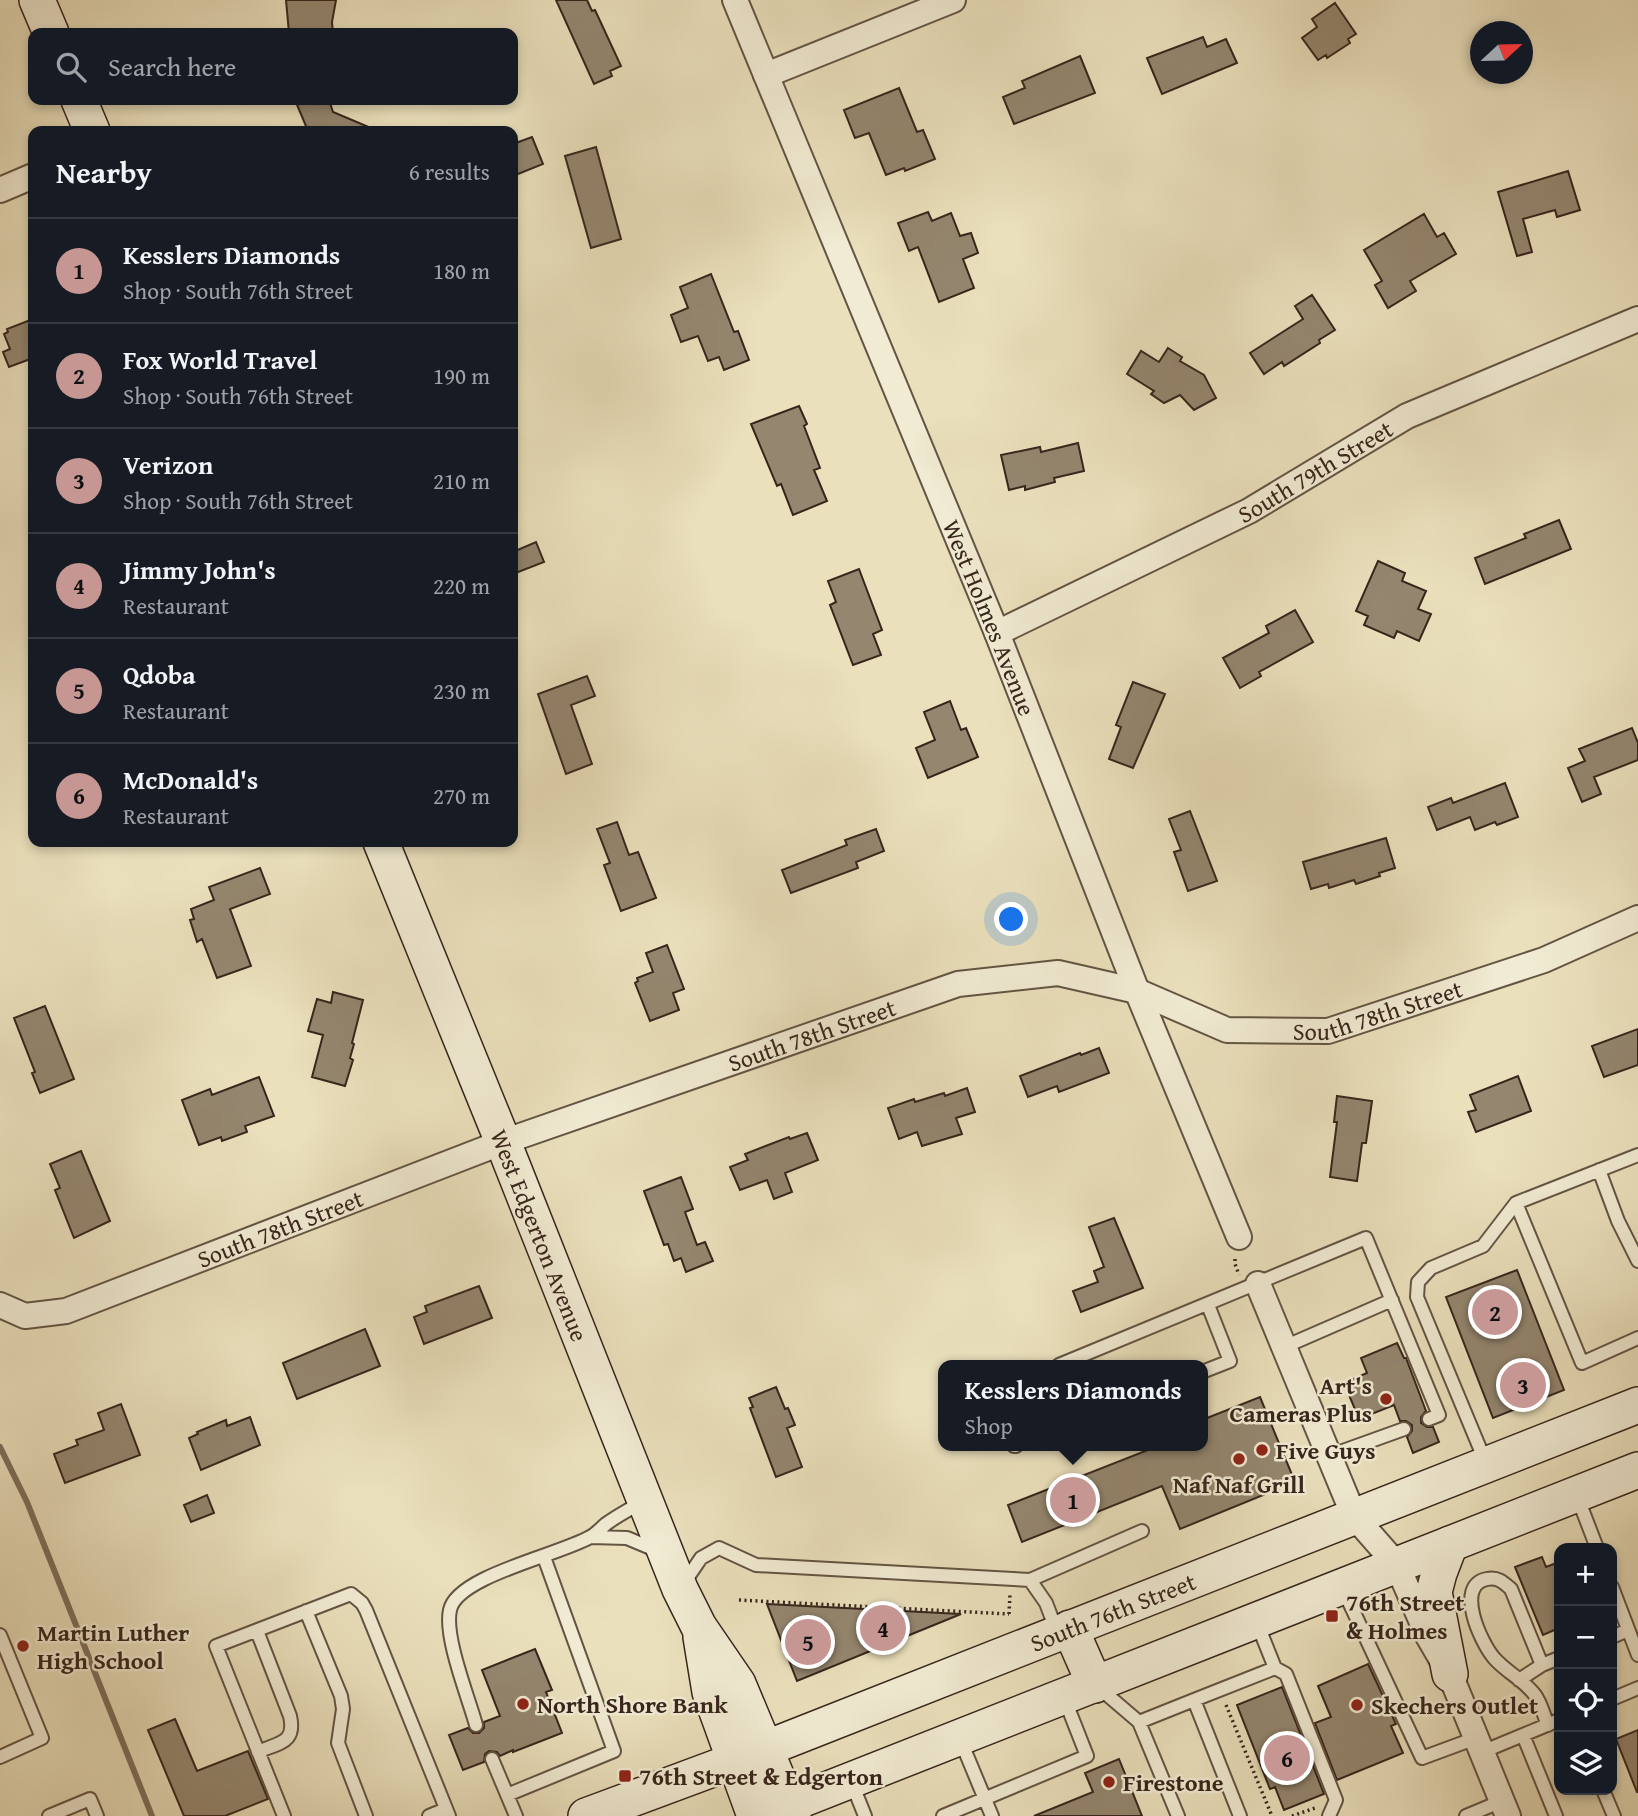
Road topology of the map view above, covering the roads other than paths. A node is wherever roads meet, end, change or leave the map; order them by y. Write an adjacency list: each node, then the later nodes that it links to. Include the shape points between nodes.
1 (37, 0): 4 (main road)
2 (735, 0): 5 (street, West Holmes Avenue)
3 (953, 0): 5 (street)
4 (49, 28)
5 (766, 75): 11 (street, West Holmes Avenue)
6 (81, 105): 7 (main road)
7 (90, 126)
8 (28, 178): 9 (street)
9 (0, 190)
10 (1638, 319): 11 (street, South 79th Street, via 1408,416 1250,511)
11 (997, 633): 14 (street, West Holmes Avenue)
12 (383, 847): 15 (main road, West Edgerton Avenue)
13 (1638, 918): 14 (street, South 78th Street, via 1544,960 1328,1031 1227,1030)
14 (1137, 991): 15 (street, South 78th Street, via 1058,973 958,984); 19 (street, West Holmes Avenue)
15 (503, 1142): 23 (street, South 78th Street, via 66,1311 25,1316); 36 (main road, West Edgerton Avenue)
16 (1638, 1155): 17 (lane)
17 (1598, 1170): 18 (lane); 20 (lane)
18 (1516, 1203): 25 (lane, via 1582,1363); 33 (lane, via 1483,1246 1431,1268 1418,1282 1417,1297)
19 (1239, 1237)
20 (1638, 1261)
21 (1252, 1287): 22 (lane, via 1366,1238); 24 (lane); 26 (street)
22 (1392, 1300): 26 (lane); 30 (lane, via 1439,1415)
23 (0, 1305)
24 (1208, 1305): 27 (lane); 28 (lane, via 1230,1361)
25 (1638, 1338)
26 (1284, 1347): 32 (street)
27 (1071, 1360)
28 (1208, 1370)
29 (1638, 1405): 33 (main road, South 76th Street)
30 (1429, 1419)
31 (1404, 1429): 32 (lane)
32 (1329, 1456): 37 (street)
33 (1486, 1464): 37 (main road, South 76th Street)
34 (1638, 1470): 35 (main road)
35 (1576, 1495): 40 (lane); 41 (main road)
36 (644, 1501): 39 (lane); 42 (main road, West Edgerton Avenue)
37 (1354, 1516): 44 (street); 52 (main road, South 76th Street)
38 (1142, 1531): 45 (lane)
39 (591, 1537): 42 (lane, via 627,1538); 43 (lane)
40 (1595, 1543)
41 (1450, 1544): 44 (main road); 61 (main road, via 1434,1592)
42 (666, 1554): 47 (main road, West Edgerton Avenue)
43 (544, 1557): 69 (lane, via 486,1577 459,1592 450,1608 449,1631); 79 (lane, via 614,1751)
44 (1397, 1565): 46 (main road); 61 (street)
45 (1030, 1580): 47 (lane, via 756,1565 719,1548 701,1558); 52 (lane)
46 (1342, 1587): 50 (main road); 72 (lane, via 1422,1758)
47 (680, 1590): 51 (main road, West Edgerton Avenue)
48 (1617, 1600): 53 (lane)
49 (306, 1611): 54 (lane); 83 (lane, via 351,1594 362,1603); 88 (lane, via 341,1696 338,1743)
50 (1256, 1621): 60 (lane); 64 (main road)
51 (699, 1627): 73 (main road, West Edgerton Avenue, via 738,1684); 77 (main road, West Edgerton Avenue, via 710,1692)
52 (1064, 1630): 64 (main road); 73 (main road, South 76th Street)
53 (1629, 1630): 56 (lane); 57 (lane)
54 (257, 1631): 74 (lane, via 293,1729 285,1740); 74 (lane, via 216,1646)
55 (0, 1635): 75 (lane, via 43,1738)
56 (1617, 1635)
57 (1638, 1655)
58 (1554, 1660): 59 (lane)
59 (1542, 1665): 62 (lane); 62 (lane, via 1511,1589 1501,1580 1479,1581 1470,1605 1485,1646)
60 (1275, 1668): 66 (lane); 97 (lane, via 1286,1674 1336,1800)
61 (1450, 1674): 72 (street)
62 (1519, 1680): 68 (lane, via 1536,1695)
63 (1638, 1688): 65 (lane)
64 (1079, 1691): 67 (lane); 71 (main road); 81 (lane, via 1087,1756)
65 (1617, 1697)
66 (1194, 1700): 67 (lane); 96 (lane)
67 (1139, 1722): 95 (lane)
68 (1553, 1723): 70 (lane)
69 (476, 1725)
70 (1523, 1735): 72 (lane); 99 (lane)
71 (960, 1738): 78 (main road); 81 (lane)
72 (1479, 1745): 82 (street)
73 (766, 1748): 77 (main road, South 76th Street); 84 (main road, West Edgerton Avenue)
74 (258, 1752): 87 (lane)
75 (0, 1757)
76 (492, 1759): 79 (lane)
77 (734, 1761): 84 (main road, West Edgerton Avenue); 91 (main road, South 76th Street)
78 (851, 1781): 84 (main road); 92 (lane)
79 (507, 1795): 90 (lane)
80 (1605, 1795): 100 (lane)
81 (985, 1799): 93 (lane); 94 (lane)
82 (1505, 1809): 98 (lane)
83 (447, 1813): 89 (lane)
84 (774, 1813)
85 (50, 1816): 86 (lane, via 90,1798)
86 (97, 1816)
87 (284, 1816)
88 (366, 1816)
89 (429, 1816)
90 (516, 1816)
91 (586, 1816)
92 (865, 1816)
93 (943, 1816)
94 (992, 1816)
95 (1178, 1816)
96 (1240, 1816)
97 (1329, 1816)
98 (1466, 1816)
99 (1556, 1816)
100 (1614, 1816)

